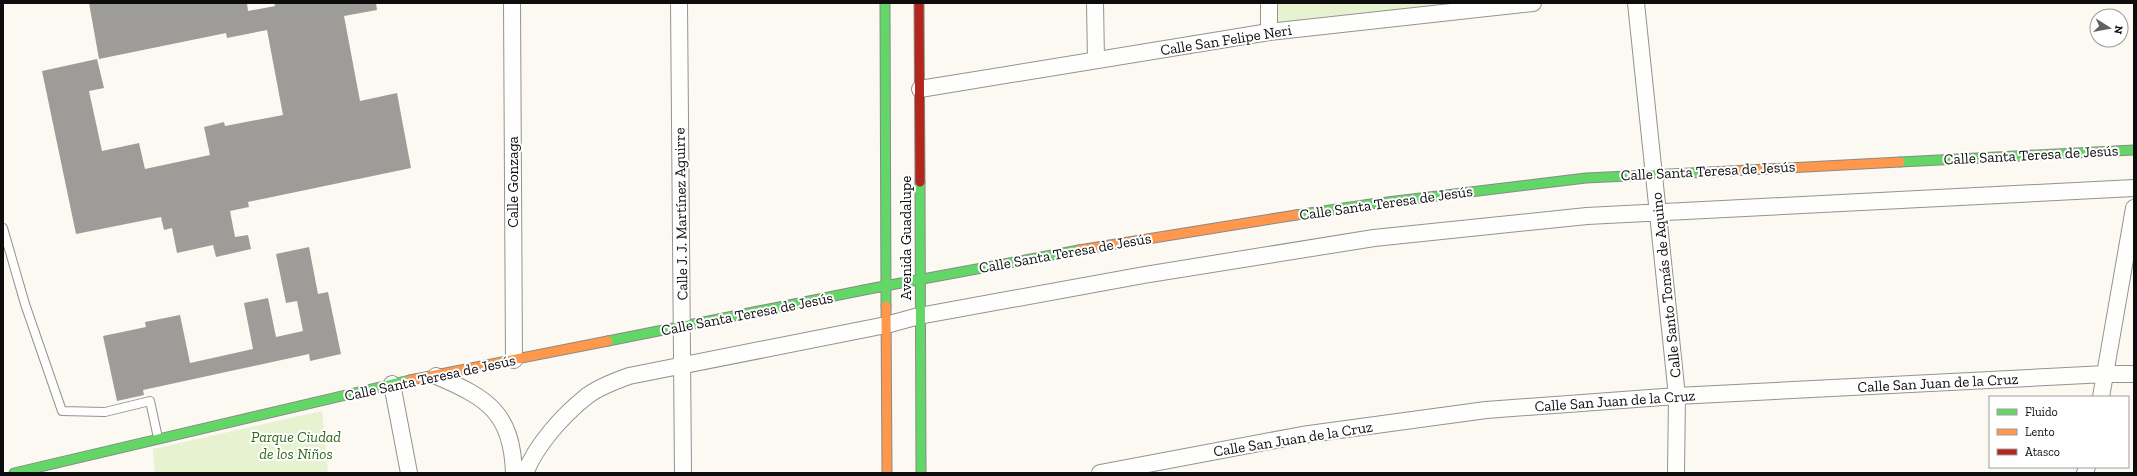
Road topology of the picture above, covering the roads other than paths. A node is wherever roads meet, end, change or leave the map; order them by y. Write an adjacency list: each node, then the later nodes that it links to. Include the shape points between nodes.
1 (512, 3): 23 (street, Calle Gonzaga)
2 (679, 3): 22 (street, Calle J. J. Martínez Aguirre)
3 (885, 3): 19 (street, Avenida Guadalupe)
4 (920, 3): 11 (street, Avenida Guadalupe)
5 (1095, 3): 10 (street)
6 (1269, 3): 9 (street)
7 (1533, 3): 9 (street, Calle San Felipe Neri)
8 (1636, 3): 13 (street, Calle Santo Tomás de Aquino)
9 (1269, 32): 10 (street, Calle San Felipe Neri)
10 (1096, 60): 11 (street, Calle San Felipe Neri)
11 (920, 89): 18 (street, Avenida Guadalupe)
12 (2134, 150): 13 (street, Calle Santa Teresa de Jesús)
13 (1655, 174): 16 (street, Calle Santo Tomás de Aquino); 18 (street, Calle Santa Teresa de Jesús, via 1586,178 1371,204 1139,239)
14 (2134, 188): 16 (street)
15 (2134, 208): 25 (street)
16 (1659, 212): 20 (street, via 1586,216 1374,238 1144,275); 29 (street, Calle Santo Tomás de Aquino)
17 (3, 228): 31 (lane, via 25,304 62,411 105,412 150,401)
18 (920, 280): 19 (street, Calle Santa Teresa de Jesús); 20 (street, Avenida Guadalupe)
19 (886, 286): 21 (street, Avenida Guadalupe); 22 (street, Calle Santa Teresa de Jesús)
20 (919, 316): 21 (street); 39 (street, Avenida Guadalupe)
21 (886, 325): 24 (street); 38 (street, Avenida Guadalupe)
22 (682, 327): 23 (street, Calle Santa Teresa de Jesús); 24 (street, Calle J. J. Martínez Aguirre)
23 (514, 360): 27 (street, Calle Santa Teresa de Jesús)
24 (682, 365): 36 (street, via 629,376 588,395 550,432); 37 (street, Calle J. J. Martínez Aguirre)
25 (2106, 374): 26 (street, Calle San Juan de la Cruz); 29 (street, Calle San Juan de la Cruz); 30 (street)
26 (2134, 374)
27 (436, 376): 28 (street, Calle Santa Teresa de Jesús); 35 (street, via 479,396 505,424 509,434)
28 (392, 384): 31 (street, Calle Santa Teresa de Jesús); 34 (street)
29 (1677, 396): 40 (street, Calle San Juan de la Cruz, via 1478,411 1302,435); 41 (street, Calle Santo Tomás de Aquino)
30 (2101, 396)
31 (158, 438): 32 (street, Calle Santa Teresa de Jesús)
32 (76, 465): 33 (street, Calle Santa Teresa de Jesús)
33 (14, 473)
34 (409, 473)
35 (514, 473)
36 (525, 473)
37 (683, 473)
38 (887, 473)
39 (922, 473)
40 (1100, 473)
41 (1676, 473)

